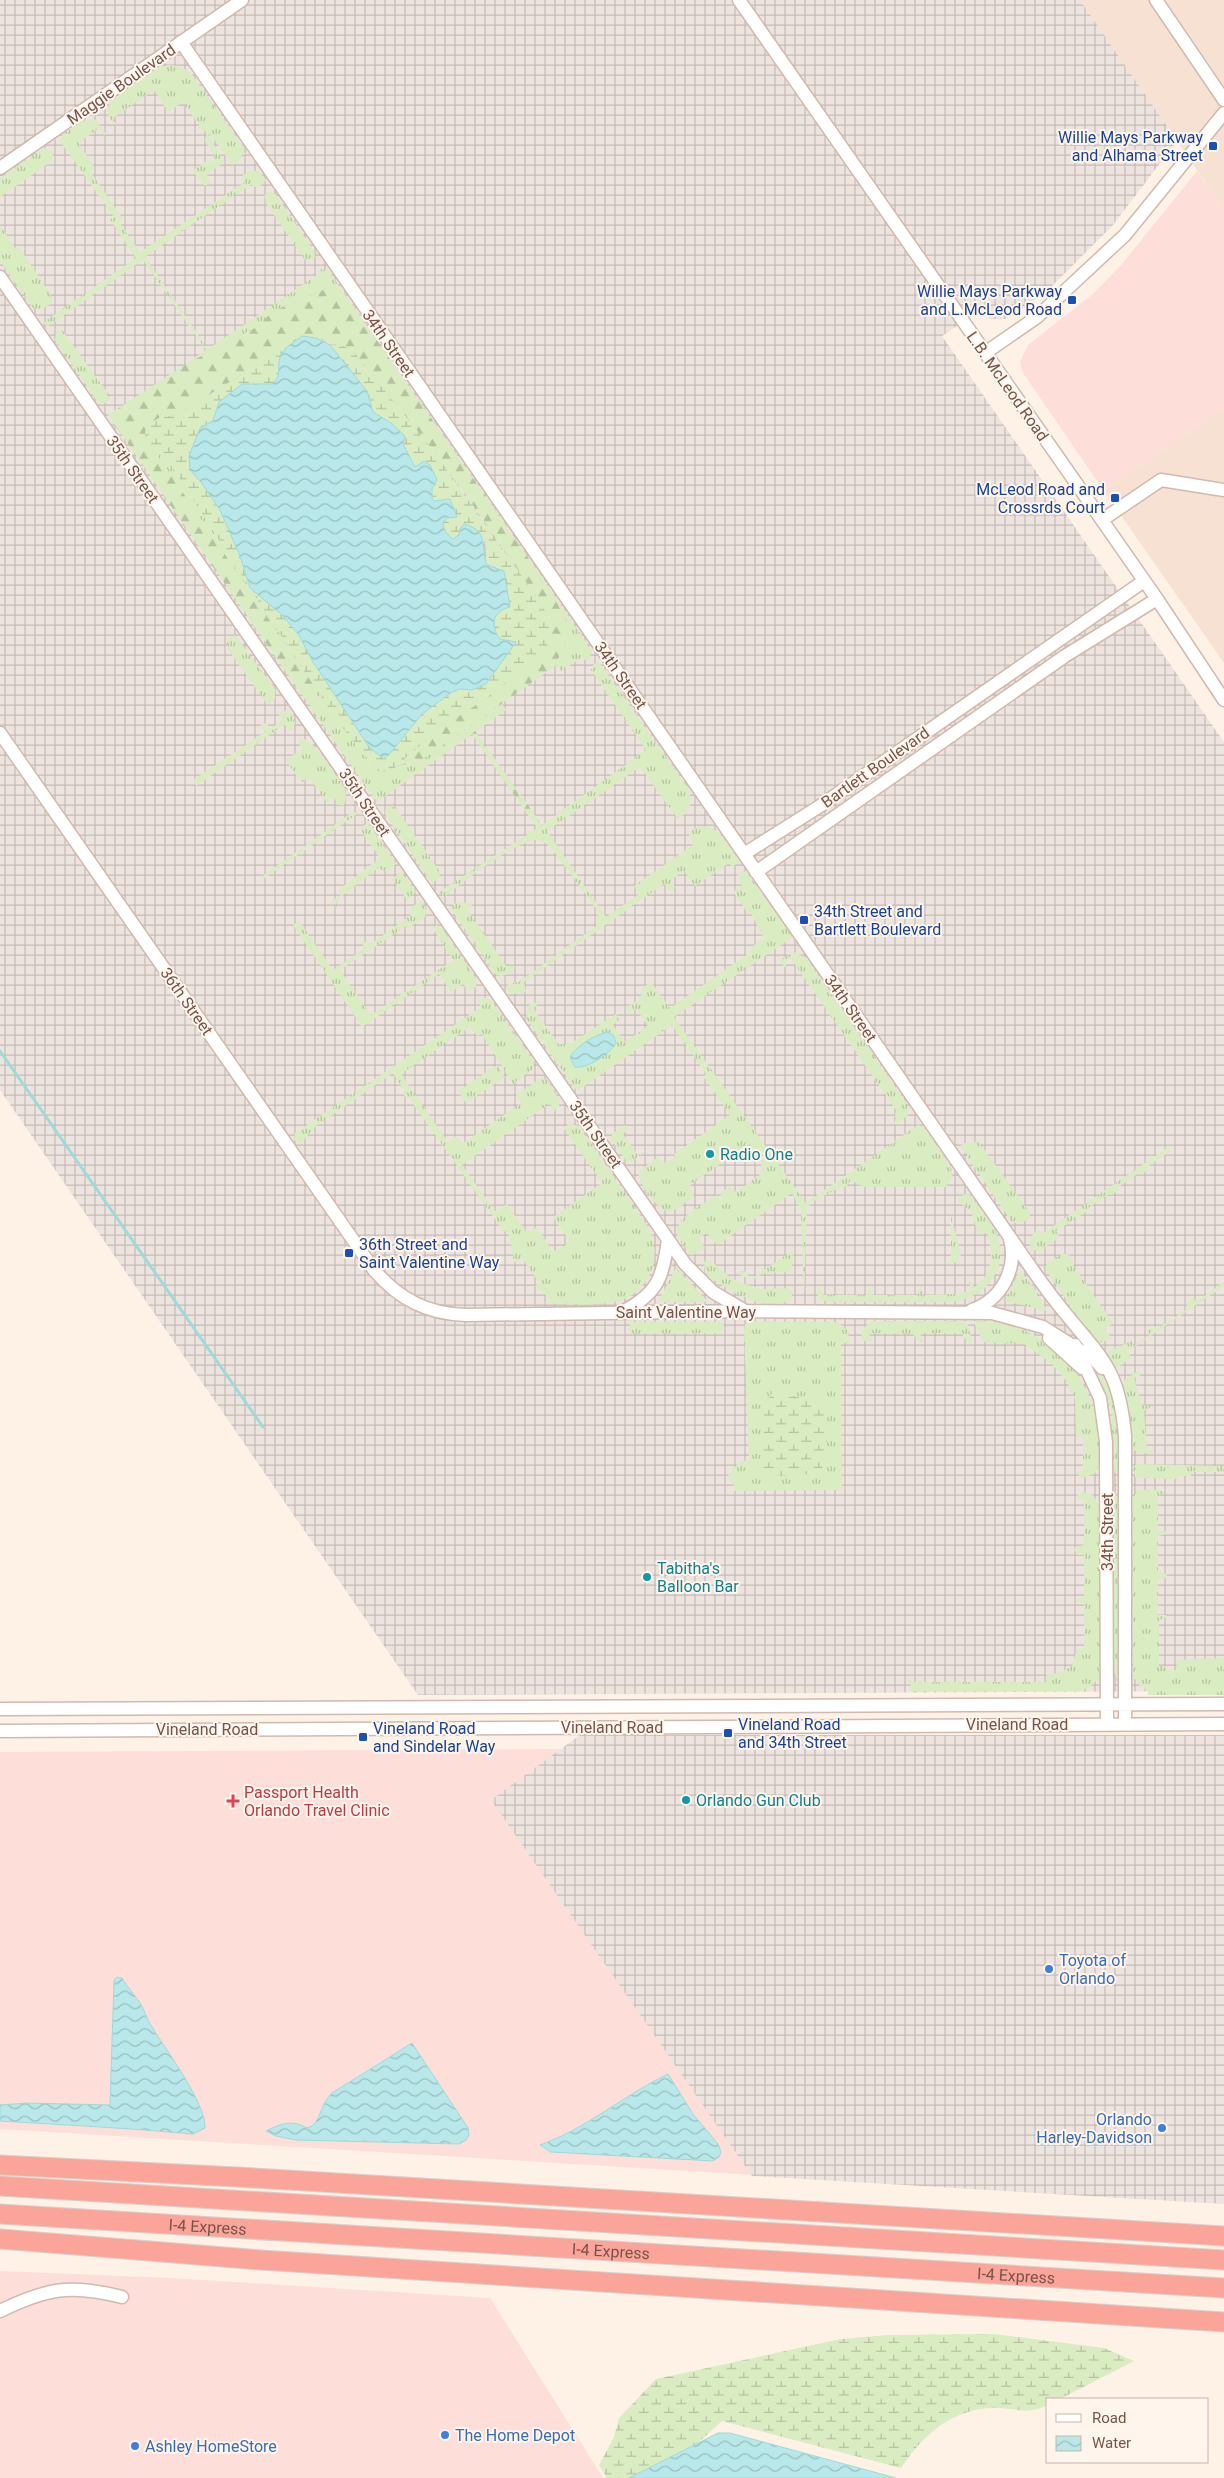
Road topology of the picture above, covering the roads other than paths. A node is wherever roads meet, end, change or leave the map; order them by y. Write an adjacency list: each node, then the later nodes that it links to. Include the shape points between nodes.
1 (242, 0): 4 (street, Maggie Boulevard)
2 (738, 0): 9 (street, L.B. McLeod Road)
3 (1156, 0): 5 (street)
4 (181, 42): 7 (street, Maggie Boulevard); 18 (street, 34th Street)
5 (1224, 100)
6 (1224, 112): 9 (street, via 1125,235 1037,316)
7 (0, 168)
8 (0, 277): 21 (street, 35th Street)
9 (986, 353): 11 (street, L.B. McLeod Road)
10 (1224, 490): 11 (street, via 1161,480)
11 (1102, 520): 12 (street, L.B. McLeod Road)
12 (1144, 581): 13 (street, L.B. McLeod Road); 14 (street, Bartlett Boulevard)
13 (1157, 599): 15 (street, L.B. McLeod Road); 17 (street, Bartlett Boulevard, via 1088,641)
14 (1005, 677): 17 (street, Bartlett Boulevard, via 978,705 931,738); 18 (street, Bartlett Boulevard, via 820,806)
15 (1224, 700)
16 (0, 732): 22 (street, 36th Street)
17 (932, 750): 19 (street, Bartlett Boulevard)
18 (744, 854): 19 (street, 34th Street)
19 (756, 872): 20 (street, 34th Street)
20 (1009, 1236): 23 (street, 34th Street); 25 (street, via 1012,1259 1003,1286 984,1306)
21 (668, 1240): 24 (street, 35th Street, via 698,1280); 26 (street, via 664,1267 652,1292)
22 (374, 1270): 26 (street, Saint Valentine Way, via 408,1301 440,1312 466,1315)
23 (1061, 1308): 29 (street, 34th Street); 31 (street, 34th Street, via 1105,1361)
24 (744, 1311): 25 (street, Saint Valentine Way); 26 (street, Saint Valentine Way)
25 (970, 1311): 27 (street, Saint Valentine Way)
26 (621, 1312)
27 (1012, 1316): 28 (street, Saint Valentine Way); 30 (street, Saint Valentine Way, via 1059,1345)
28 (1043, 1327): 29 (street, 34th Street)
29 (1076, 1346): 30 (street, 34th Street); 31 (street, 34th Street, via 1101,1366)
30 (1088, 1374): 32 (street, 34th Street, via 1100,1398 1106,1442)
31 (1122, 1406): 33 (street, 34th Street)
32 (1107, 1704): 33 (street, Vineland Road); 36 (street, Vineland Road); 40 (street, 34th Street)
33 (1126, 1704): 34 (street, Vineland Road); 41 (street, 34th Street)
34 (1224, 1704)
35 (776, 1705): 36 (street, Vineland Road); 37 (street, Vineland Road); 44 (street)
36 (897, 1705): 43 (street)
37 (599, 1706): 38 (street, Vineland Road); 45 (street)
38 (217, 1708): 39 (street, Vineland Road); 46 (street)
39 (2, 1709): 47 (street)
40 (1106, 1724): 41 (street, Vineland Road); 43 (street, Vineland Road)
41 (1125, 1724): 42 (street, Vineland Road)
42 (1224, 1724)
43 (898, 1725): 44 (street, Vineland Road)
44 (776, 1726): 45 (street, Vineland Road)
45 (601, 1727): 46 (street, Vineland Road)
46 (217, 1730): 47 (street, Vineland Road)
47 (2, 1731)
48 (0, 2158): 50 (highway)
49 (0, 2165): 50 (highway)
50 (22, 2167): 53 (highway)
51 (0, 2186): 55 (highway, I-4 Express)
52 (0, 2214): 56 (highway, I-4 Express)
53 (1224, 2236)
54 (0, 2240): 59 (highway)
55 (1224, 2260)
56 (1224, 2288)
57 (122, 2297): 58 (street, via 71,2288 38,2295)
58 (0, 2311)
59 (1222, 2322)

